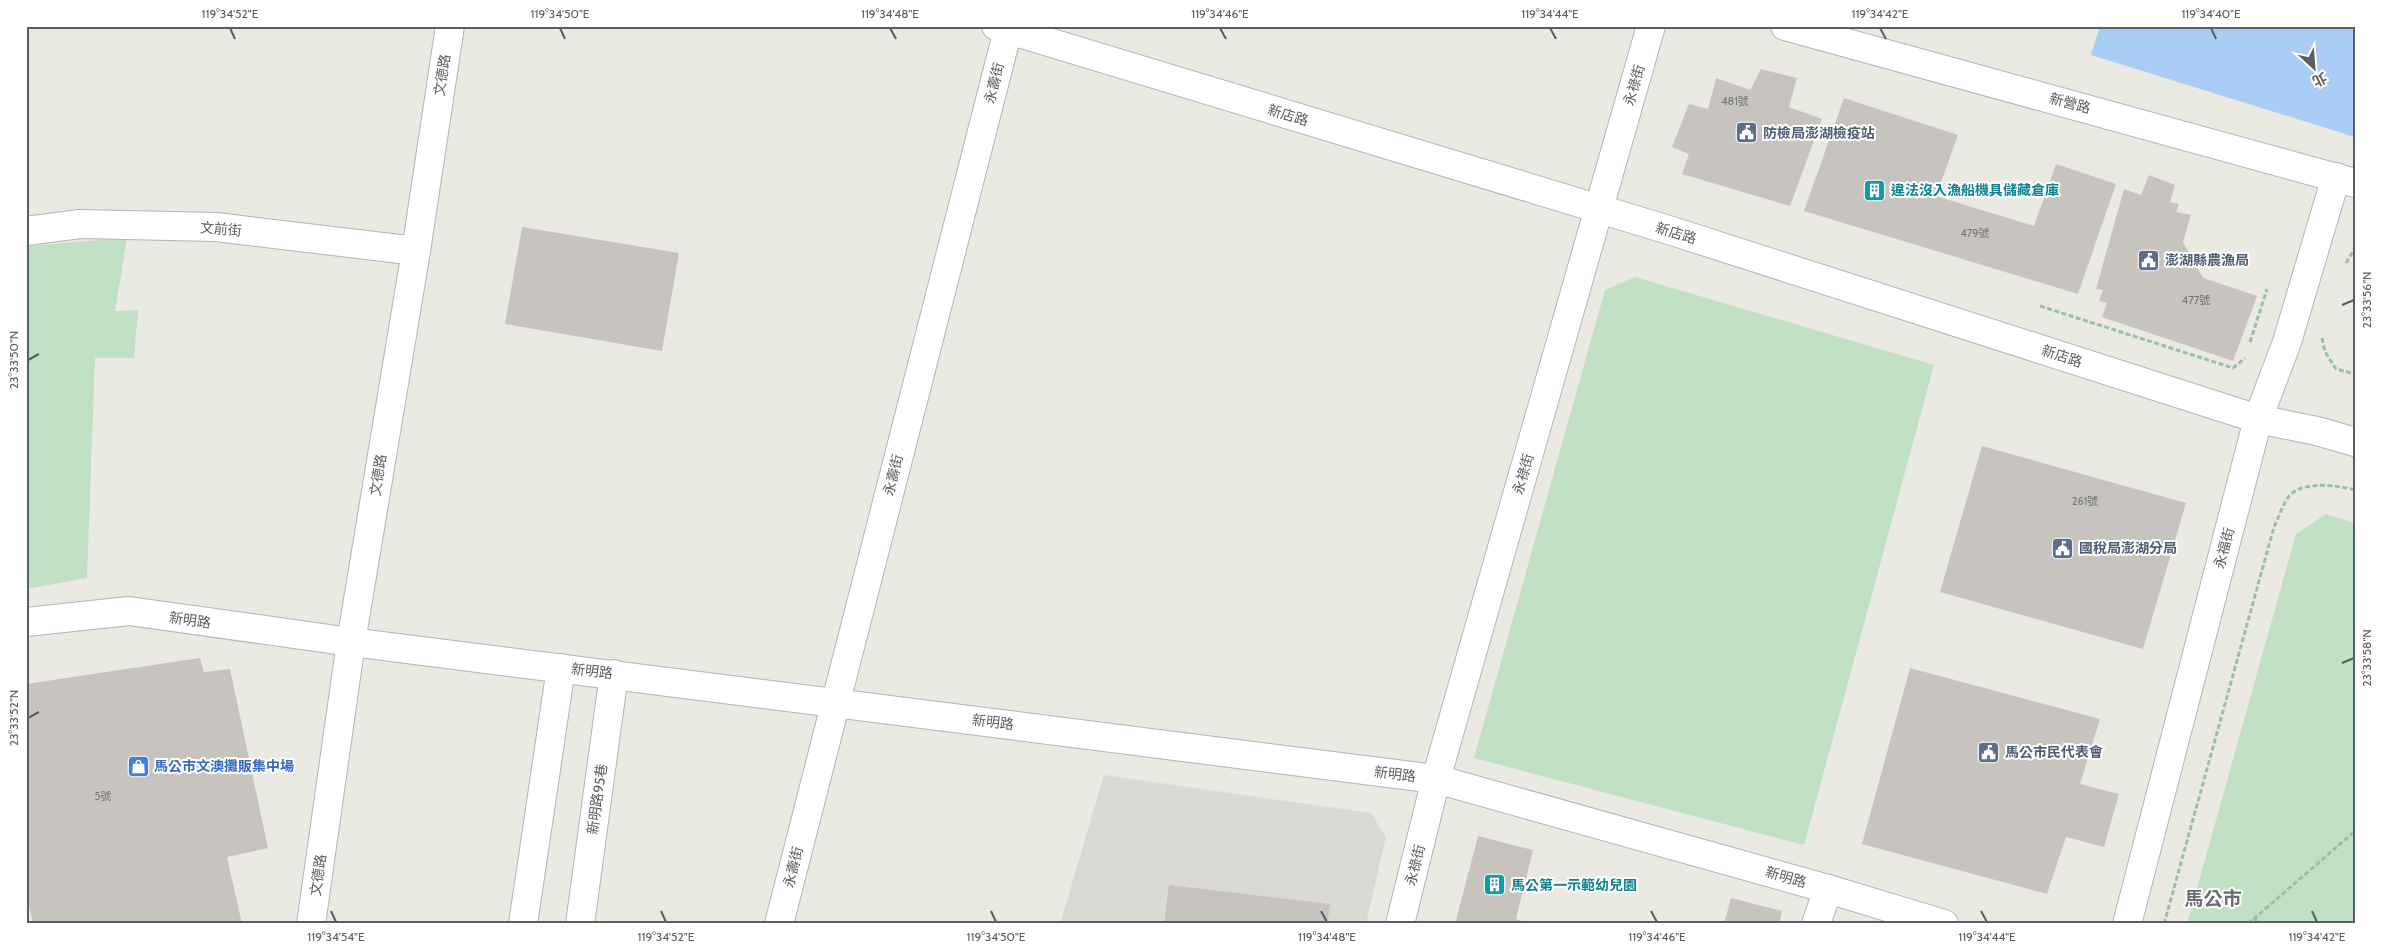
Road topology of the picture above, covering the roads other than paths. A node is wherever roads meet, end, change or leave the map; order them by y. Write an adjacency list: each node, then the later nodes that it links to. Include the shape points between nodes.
1 (450, 26): 8 (street, 文德路)
2 (1651, 26): 6 (street, 永祿街)
3 (1785, 26): 5 (street, 新營路)
4 (1004, 27): 6 (street, 新店路); 15 (street, 永壽街)
5 (2345, 180): 9 (street, 永福街)
6 (1599, 210): 9 (street, 新店路); 16 (street, 永祿街)
7 (26, 231): 8 (street, 文前街, via 80,224 216,227)
8 (416, 251): 12 (street, 文德路)
9 (2258, 419): 10 (street, 新店路); 25 (street, 永福街)
10 (2355, 442)
11 (26, 622): 12 (street, 新明路, via 129,611)
12 (350, 642): 13 (street, 新明路); 18 (street, 文德路)
13 (561, 668): 14 (street, 新明路); 19 (street)
14 (614, 674): 15 (street, 新明路); 20 (street, 新明路95巷)
15 (835, 702): 16 (street, 新明路); 21 (street, 永壽街)
16 (1436, 779): 17 (street, 新明路); 22 (street, 永祿街)
17 (1828, 889): 23 (street); 24 (street, 新明路)
18 (312, 924)
19 (523, 924)
20 (580, 924)
21 (778, 924)
22 (1400, 924)
23 (1816, 924)
24 (1944, 924)
25 (2127, 924)

